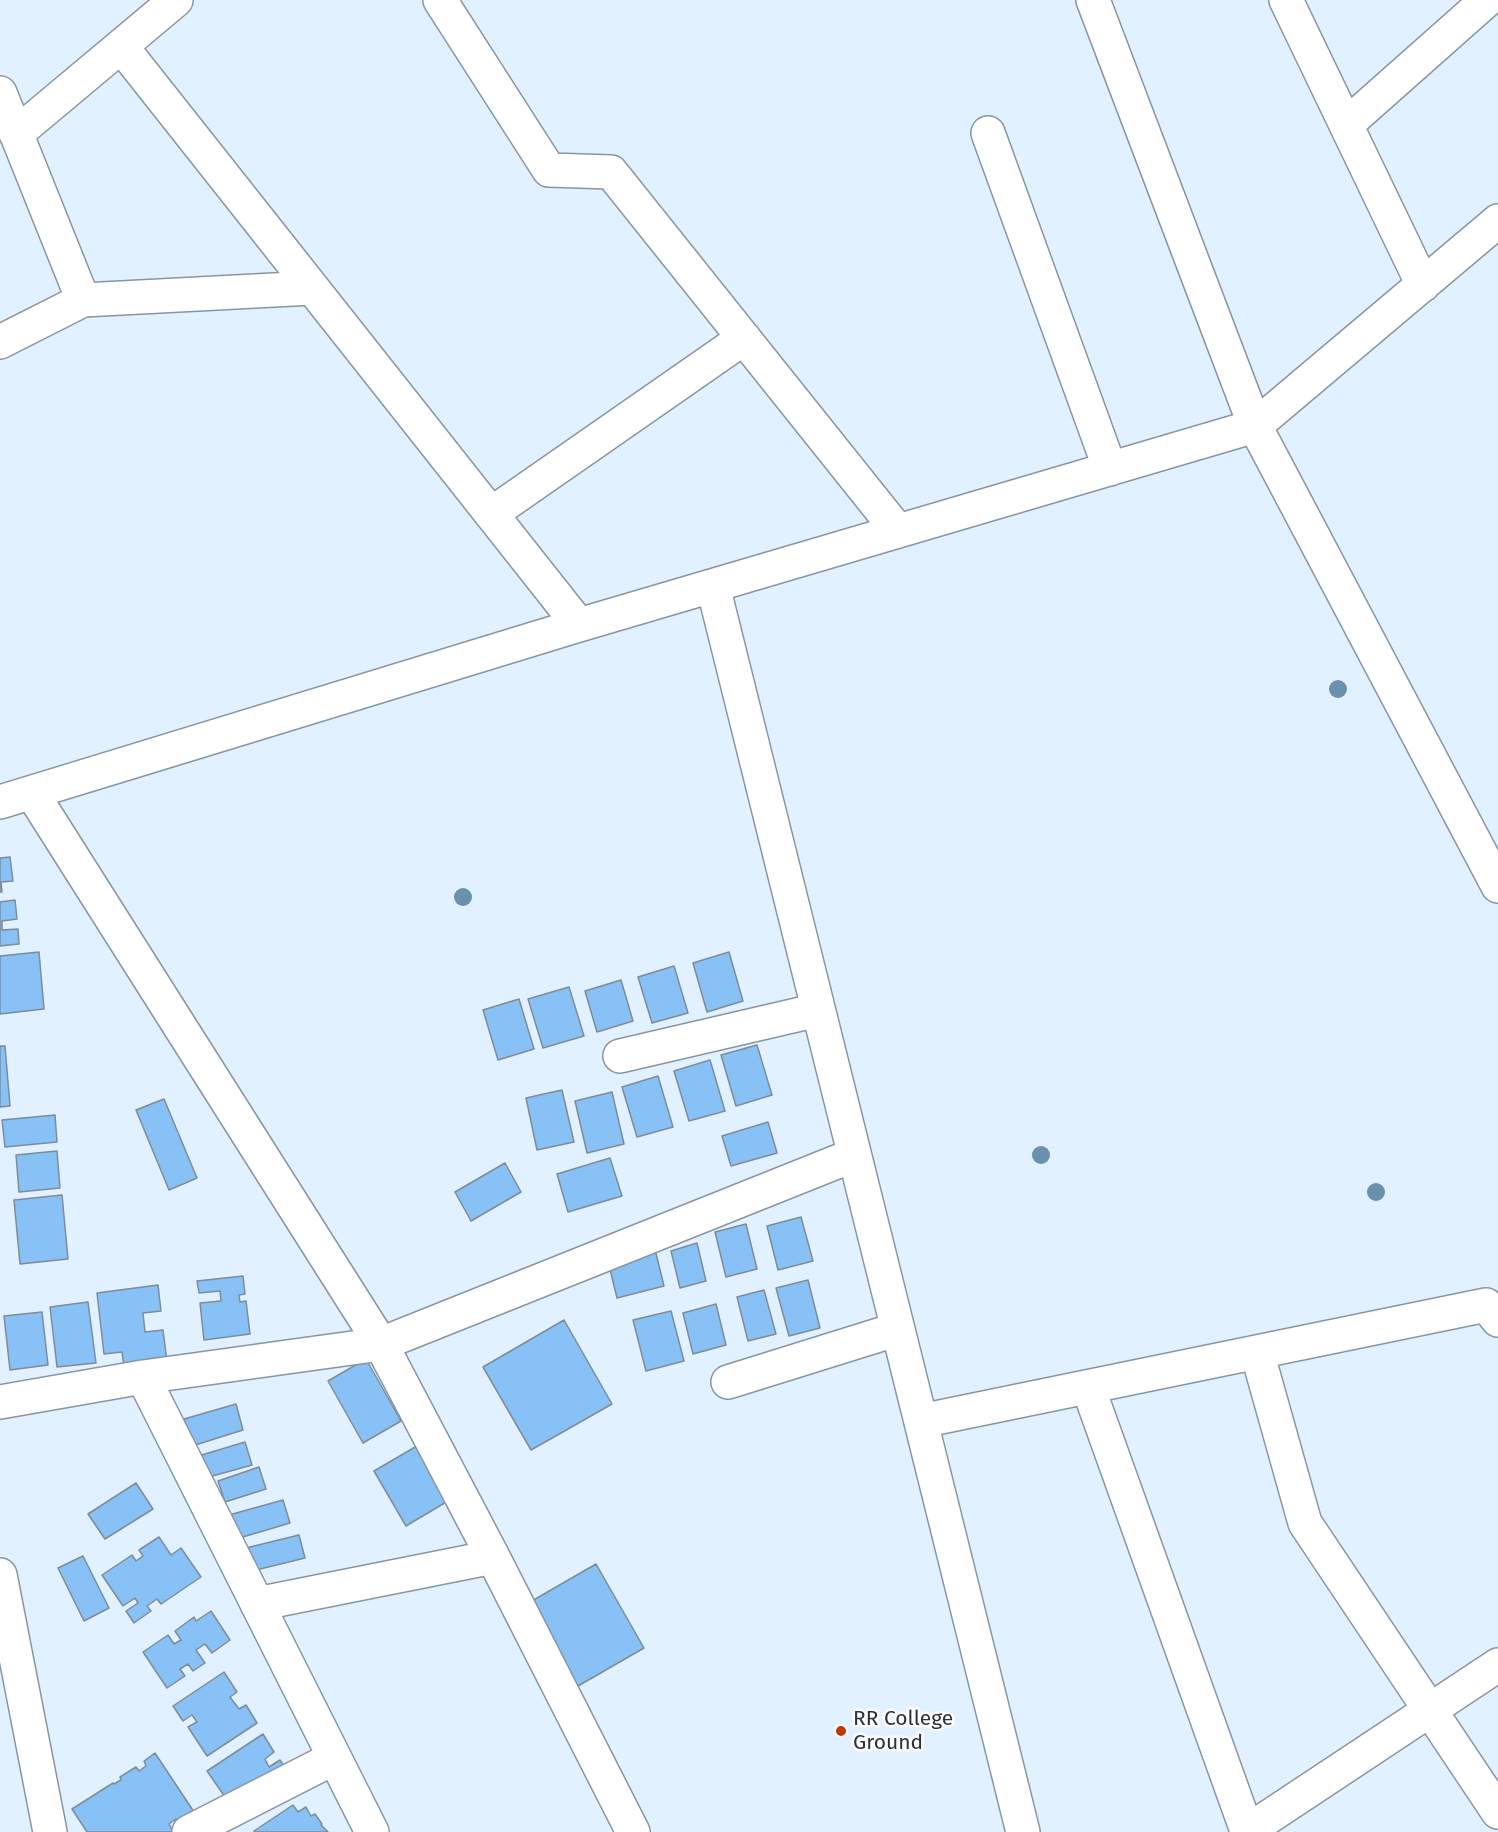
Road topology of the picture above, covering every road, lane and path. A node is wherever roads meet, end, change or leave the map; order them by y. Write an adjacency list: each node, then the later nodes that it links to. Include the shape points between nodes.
1 (176, 0): 6 (street)
2 (440, 0): 15 (street, via 549,170 611,172)
3 (1093, 0): 17 (street)
4 (1286, 0): 8 (street)
5 (1487, 0): 8 (street)
6 (122, 46): 10 (street); 13 (street)
7 (0, 93): 10 (street)
8 (1346, 125): 12 (street)
9 (988, 133): 18 (street)
10 (16, 134): 14 (street)
11 (1498, 221): 12 (street)
12 (1422, 285): 17 (street)
13 (312, 288): 14 (street); 19 (street)
14 (83, 300): 16 (street)
15 (744, 338): 19 (street); 20 (street)
16 (0, 342)
17 (1255, 426): 18 (street); 25 (street)
18 (1110, 469): 20 (street)
19 (491, 514): 22 (street)
20 (898, 531): 21 (street)
21 (713, 586): 22 (street); 26 (street)
22 (579, 625): 23 (street)
23 (32, 793): 24 (street); 31 (street)
24 (0, 802)
25 (1498, 886)
26 (818, 1010): 27 (street); 28 (street)
27 (620, 1056)
28 (855, 1155): 30 (street); 31 (street)
29 (1498, 1320): 32 (street, via 1486,1305)
30 (898, 1329): 34 (street); 37 (street)
31 (381, 1344): 33 (street); 38 (street)
32 (1257, 1352): 35 (street); 42 (street, via 1305,1523)
33 (143, 1377): 36 (street); 40 (street)
34 (728, 1382)
35 (1088, 1387): 37 (street); 50 (street)
36 (0, 1402)
37 (921, 1421): 49 (street)
38 (494, 1557): 40 (street); 48 (street)
39 (0, 1575): 45 (street)
40 (257, 1604): 43 (street)
41 (1498, 1665): 42 (street)
42 (1429, 1711): 44 (street); 50 (street)
43 (334, 1758): 46 (street); 47 (street)
44 (1498, 1812)
45 (50, 1832)
46 (189, 1832)
47 (372, 1832)
48 (633, 1832)
49 (1023, 1832)
50 (1246, 1832)

